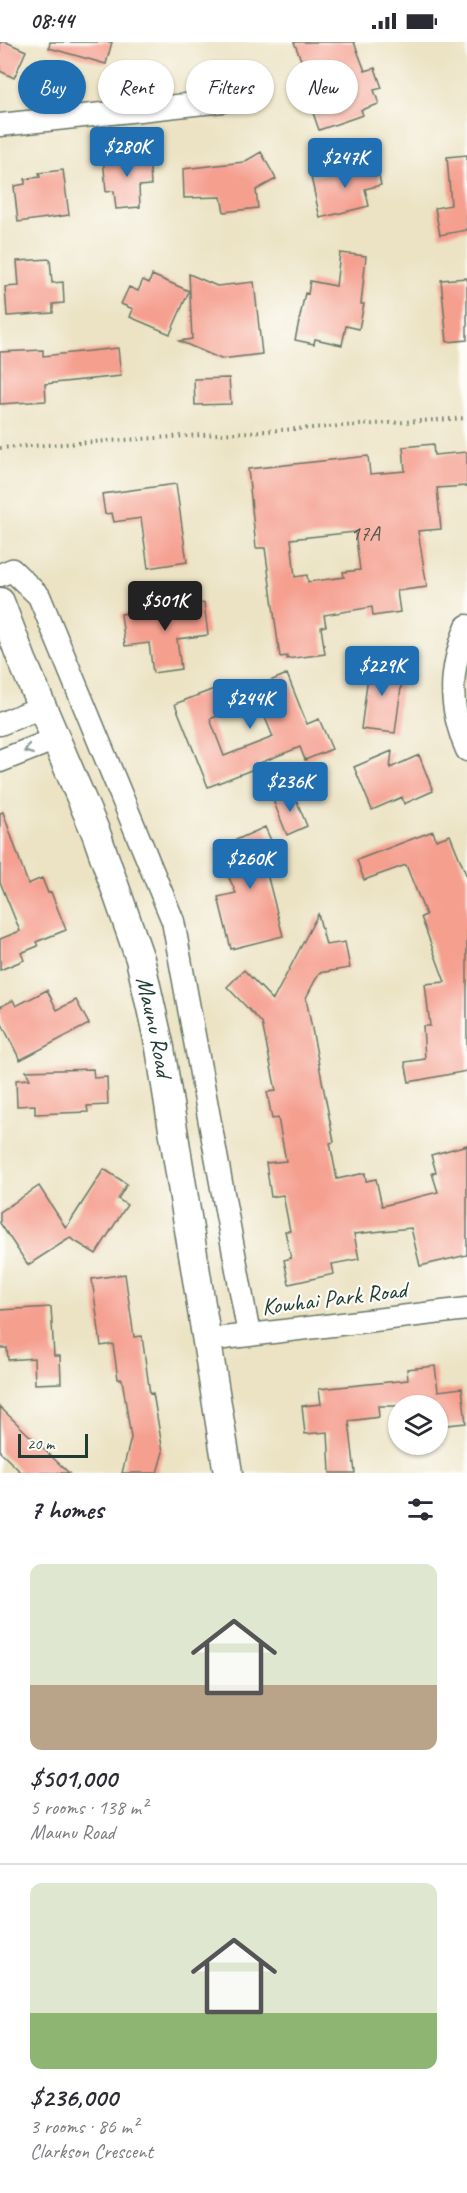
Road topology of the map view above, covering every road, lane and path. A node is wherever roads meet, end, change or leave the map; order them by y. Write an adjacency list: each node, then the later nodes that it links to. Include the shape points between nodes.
1 (186, 105): 2 (street)
2 (0, 126)
3 (467, 418): 4 (path)
4 (0, 448)
5 (0, 575): 14 (street, via 12,570 39,596 173,921)
6 (0, 602): 8 (main road, Maunu Road)
7 (467, 626): 11 (street, via 455,659 452,690 454,716)
8 (42, 707): 9 (street); 10 (main road, Maunu Road)
9 (0, 724)
10 (56, 739): 12 (street, one-way to 12); 15 (main road, Maunu Road, via 96,833 140,958 160,1048)
11 (467, 750)
12 (0, 761)
13 (467, 1309): 14 (street, Kowhai Park Road)
14 (249, 1335): 15 (street, Kowhai Park Road)
15 (207, 1340): 16 (main road, Maunu Road)
16 (228, 1473)

